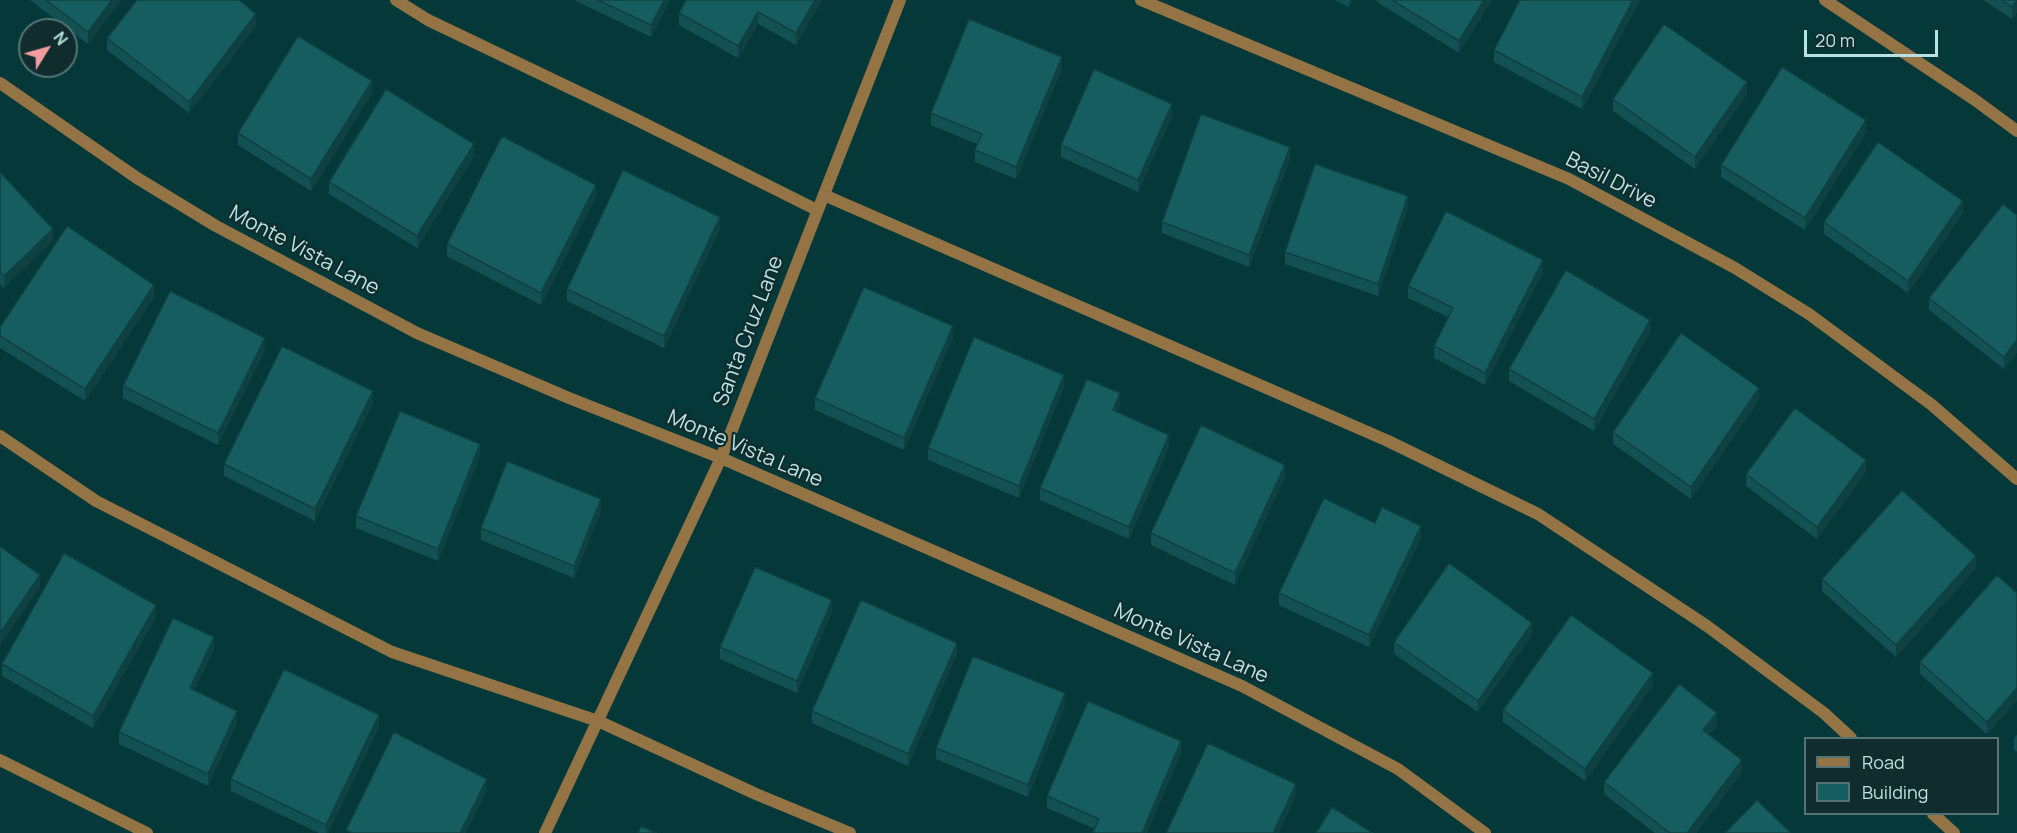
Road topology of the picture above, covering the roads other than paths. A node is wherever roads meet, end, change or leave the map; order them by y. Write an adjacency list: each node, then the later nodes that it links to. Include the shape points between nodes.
1 (396, 0): 8 (street, via 428,20)
2 (900, 0): 7 (street, Santa Cruz Lane)
3 (1141, 0): 11 (street, Basil Drive, via 1569,179 1735,268 1809,314 1932,405)
4 (1825, 0): 6 (street)
5 (0, 83): 10 (street, Monte Vista Lane, via 137,178 216,226 417,333)
6 (2017, 131)
7 (824, 195): 8 (street, Santa Cruz Lane); 13 (street, via 1388,441 1538,514 1707,626 1824,713)
8 (818, 210): 10 (street, Santa Cruz Lane)
9 (0, 436): 12 (street, via 96,501 392,652)
10 (721, 458): 12 (street, Santa Cruz Lane); 19 (street, Monte Vista Lane, via 1242,686 1398,769)
11 (2017, 478)
12 (598, 721): 17 (street, Santa Cruz Lane); 18 (street)
13 (1850, 737)
14 (0, 760): 16 (street)
15 (1935, 815): 20 (street)
16 (147, 833)
17 (545, 833)
18 (850, 833)
19 (1485, 833)
20 (1954, 833)

